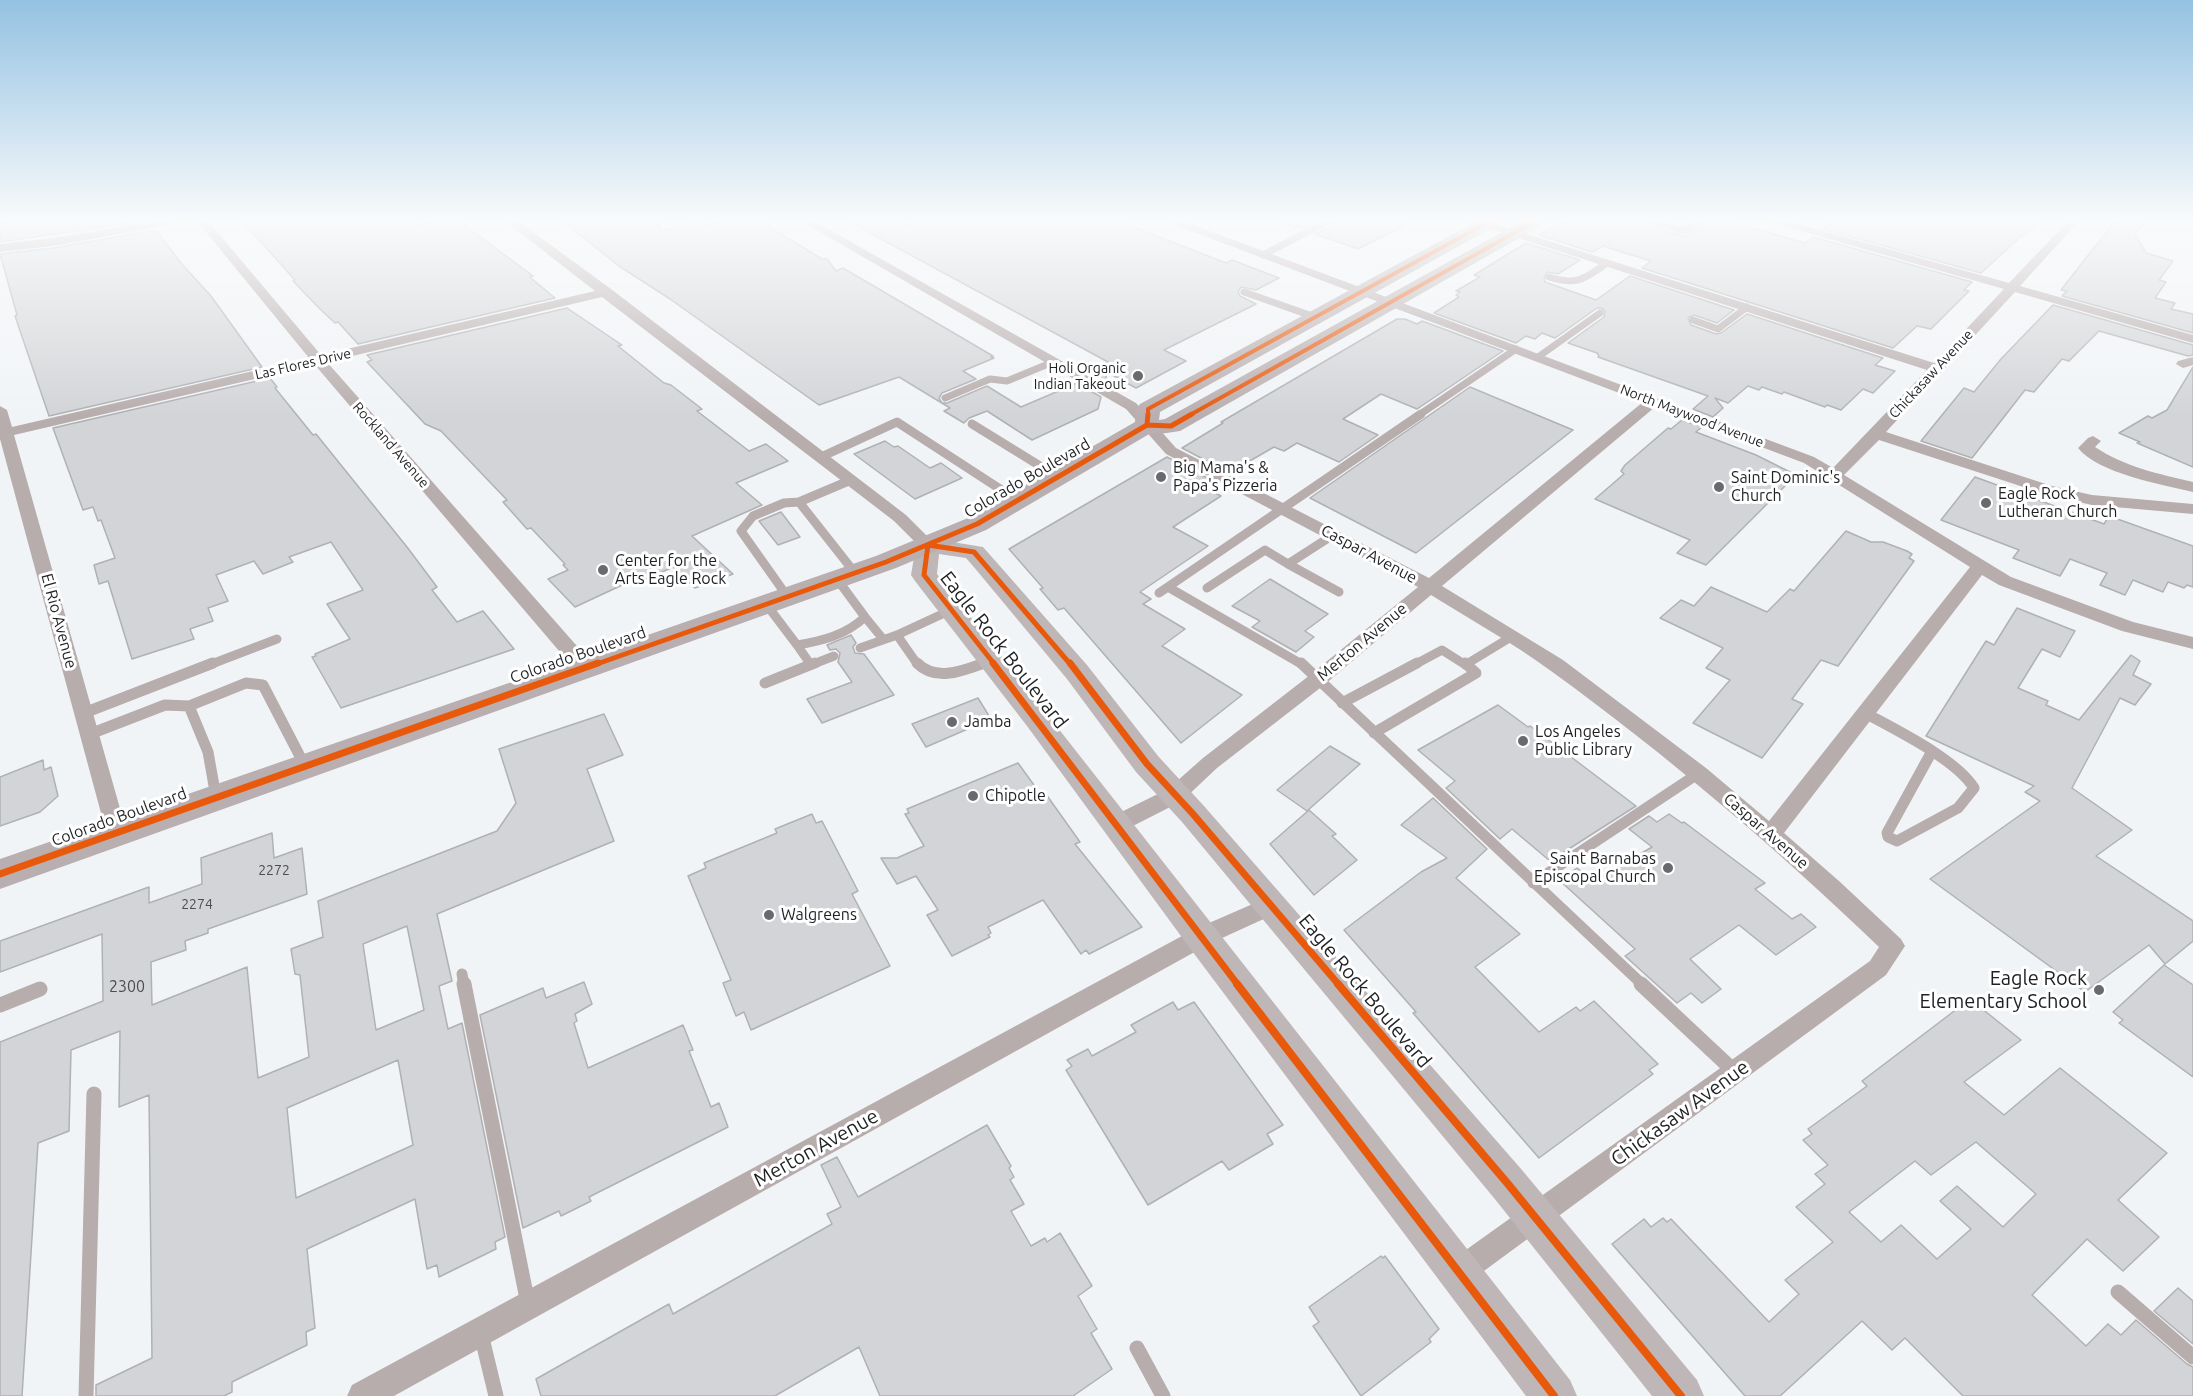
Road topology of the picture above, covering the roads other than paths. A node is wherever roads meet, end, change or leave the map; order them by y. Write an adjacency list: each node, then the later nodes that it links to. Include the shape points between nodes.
1 (257, 286): 21 (street, Rockland Avenue)
2 (599, 286): 10 (street)
3 (921, 286): 22 (street, Caspar Avenue)
4 (1345, 286): 12 (street, North Maywood Avenue)
5 (1370, 286): 12 (main road)
6 (1419, 286): 13 (main road, Colorado Boulevard)
7 (1681, 286): 14 (street)
8 (2008, 286): 9 (street)
9 (2011, 287): 18 (street); 23 (street, Chickasaw Avenue)
10 (607, 292): 21 (street, Las Flores Drive); 32 (street)
11 (1244, 292): 16 (lane)
12 (1360, 292): 13 (street, North Maywood Avenue); 16 (main road)
13 (1389, 303): 19 (street, North Maywood Avenue); 28 (main road, Colorado Boulevard, via 1171,426)
14 (1747, 307): 17 (lane, via 1718,329); 23 (street)
15 (1600, 313): 20 (lane)
16 (1315, 317): 28 (main road, via 1148,409)
17 (1693, 320)
18 (2193, 339)
19 (1516, 350): 20 (street, North Maywood Avenue); 39 (lane)
20 (1538, 357): 25 (street, North Maywood Avenue)
21 (318, 360): 29 (street, Las Flores Drive); 65 (street, Rockland Avenue)
22 (1053, 362): 24 (lane, via 1007,381 990,379); 28 (street, Caspar Avenue, via 1131,406)
23 (1937, 369): 30 (street, Chickasaw Avenue)
24 (945, 398)
25 (1653, 401): 33 (street, North Maywood Avenue); 46 (street, Merton Avenue)
26 (0, 410): 29 (street, El Rio Avenue)
27 (972, 424): 34 (lane)
28 (1148, 425): 34 (main road, Colorado Boulevard); 39 (street, Caspar Avenue, via 1171,451)
29 (3, 433): 70 (street, El Rio Avenue)
30 (1877, 434): 33 (street, Chickasaw Avenue); 40 (street, via 2048,490 2092,500)
31 (2093, 441): 36 (street, via 2086,448 2100,459 2129,471)
32 (821, 457): 35 (street); 37 (lane, via 897,422)
33 (1836, 474): 44 (street, North Maywood Avenue)
34 (1058, 477): 37 (main road, Colorado Boulevard)
35 (850, 480): 38 (lane); 42 (street)
36 (2193, 486)
37 (1017, 500): 42 (main road, Colorado Boulevard, via 977,524)
38 (799, 502): 45 (lane); 51 (lane, via 784,503 753,516 741,531)
39 (1283, 508): 41 (street, Caspar Avenue); 47 (lane)
40 (2193, 509)
41 (1333, 535): 43 (lane); 46 (street, Caspar Avenue)
42 (928, 544): 45 (main road, Colorado Boulevard); 52 (main road, Eagle Rock Boulevard, via 924,575); 77 (main road, Eagle Rock Boulevard, via 974,552)
43 (1288, 564): 48 (lane, via 1265,550); 49 (lane)
44 (1979, 567): 58 (street, North Maywood Avenue, via 2005,581 2128,627); 71 (street)
45 (846, 576): 51 (main road, Colorado Boulevard); 53 (lane)
46 (1430, 586): 55 (street, Caspar Avenue); 66 (street, Merton Avenue)
47 (1168, 587): 50 (lane); 66 (lane, via 1302,664)
48 (1207, 588)
49 (1339, 592)
50 (1159, 593)
51 (776, 600): 59 (lane); 65 (main road, Colorado Boulevard)
52 (951, 610): 54 (lane); 62 (main road, Eagle Rock Boulevard)
53 (865, 617): 57 (lane); 59 (lane, via 856,627)
54 (897, 635): 57 (lane); 62 (lane, via 927,672 949,675)
55 (1511, 637): 63 (lane); 76 (street, Caspar Avenue, via 1556,665)
56 (277, 639): 70 (lane)
57 (883, 639): 60 (lane)
58 (2193, 643)
59 (797, 645): 64 (lane)
60 (860, 648)
61 (834, 657): 64 (lane)
62 (991, 661): 79 (main road, Eagle Rock Boulevard)
63 (1464, 664): 68 (lane, via 1442,650); 72 (lane, via 1476,674)
64 (811, 665): 67 (lane)
65 (584, 667): 75 (main road, Colorado Boulevard)
66 (1317, 680): 68 (lane); 77 (street, Merton Avenue)
67 (765, 682)
68 (1342, 703): 72 (lane)
69 (189, 706): 73 (lane, via 165,705); 75 (lane, via 246,683 263,685); 78 (lane, via 208,752)
70 (84, 712): 73 (street, El Rio Avenue)
71 (1865, 712): 74 (lane); 81 (street)
72 (1374, 733): 83 (lane)
73 (90, 734): 80 (street, El Rio Avenue)
74 (1931, 753): 74 (lane, via 1966,775 1974,788 1958,808 1909,837 1897,841 1888,837)
75 (305, 766): 78 (main road, Colorado Boulevard)
76 (1698, 773): 81 (street, Caspar Avenue); 83 (lane)
77 (1175, 795): 79 (street, Merton Avenue); 84 (main road, Eagle Rock Boulevard)
78 (216, 797): 80 (main road, Colorado Boulevard)
79 (1117, 824): 85 (main road, Eagle Rock Boulevard)
80 (116, 833): 82 (main road, Colorado Boulevard)
81 (1771, 834): 86 (street, Caspar Avenue)
82 (0, 874)
83 (1533, 883): 90 (lane)
84 (1271, 905): 85 (street, Merton Avenue); 92 (main road, Eagle Rock Boulevard)
85 (1201, 937): 93 (main road, Eagle Rock Boulevard); 95 (street, Merton Avenue)
86 (1893, 946): 90 (street, Chickasaw Avenue, via 1878,968)
87 (462, 974): 95 (lane)
88 (40, 989): 89 (lane)
89 (0, 1005)
90 (1735, 1072): 92 (street, Chickasaw Avenue)
91 (94, 1094): 99 (lane)
92 (1536, 1218): 93 (street, Chickasaw Avenue); 104 (main road, Eagle Rock Boulevard)
93 (1459, 1272): 103 (main road, Eagle Rock Boulevard)
94 (2118, 1292): 98 (lane)
95 (528, 1305): 96 (street, Merton Avenue)
96 (480, 1331): 100 (street, Merton Avenue); 101 (lane)
97 (1137, 1348): 102 (lane)
98 (2193, 1357)
99 (87, 1396)
100 (363, 1396)
101 (496, 1396)
102 (1163, 1396)
103 (1554, 1396)
104 (1681, 1396)

